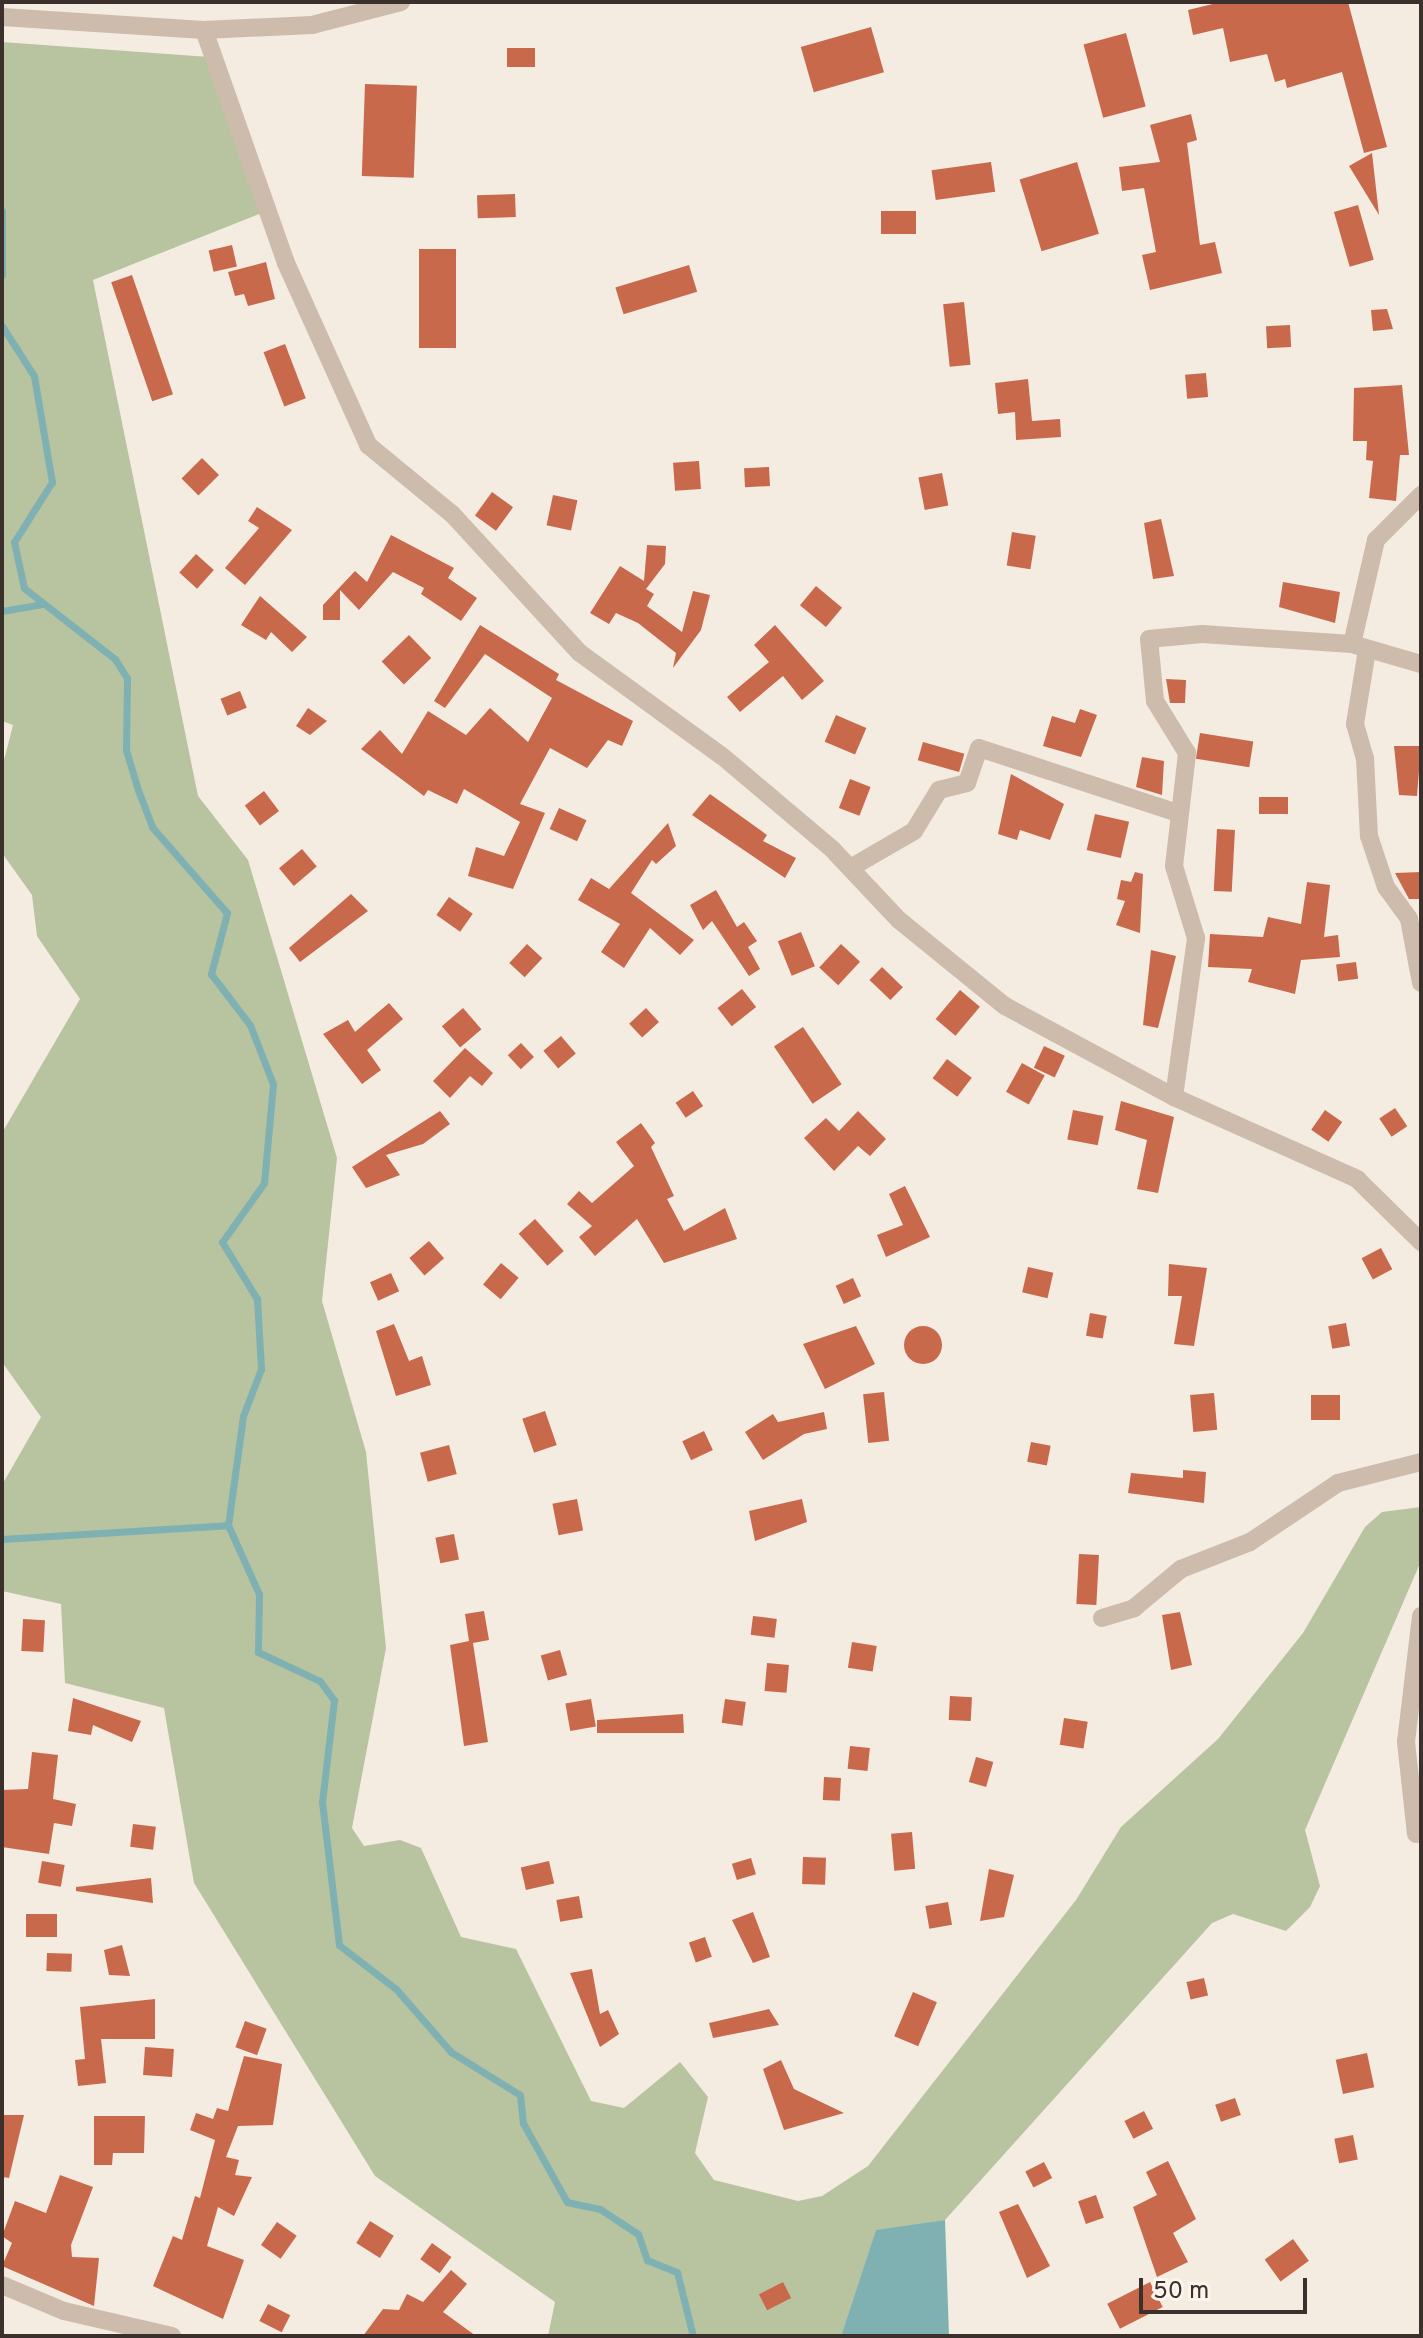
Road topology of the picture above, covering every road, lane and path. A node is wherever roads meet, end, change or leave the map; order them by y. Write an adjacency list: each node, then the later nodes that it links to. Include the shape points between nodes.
1 (401, 2): 3 (street, via 312,25)
2 (2, 17): 3 (street)
3 (204, 30): 8 (street, via 286,263 368,445 462,525 580,653 722,756)
4 (1421, 495): 5 (street, via 1376,540)
5 (1360, 647): 6 (street); 7 (street, via 1202,634 1149,639 1155,701 1187,753 1189,782); 9 (street, via 1355,724 1365,758 1369,836 1386,887 1409,919)
6 (1421, 664)
7 (1178, 813): 8 (street, via 979,748 967,783 939,790 914,831); 10 (street, via 1174,866 1196,938)
8 (852, 867): 10 (street, via 899,920 1005,1006)
9 (1421, 983)
10 (1174, 1097): 11 (street, via 1357,1179)
11 (1421, 1242)
12 (1421, 1462): 14 (street, via 1338,1483 1250,1542 1181,1569 1134,1608)
13 (1421, 1616): 15 (street, via 1406,1742)
14 (1102, 1618)
15 (1416, 1834)
16 (2, 2285): 17 (street)
17 (116, 2329): 18 (street)
18 (172, 2336)

